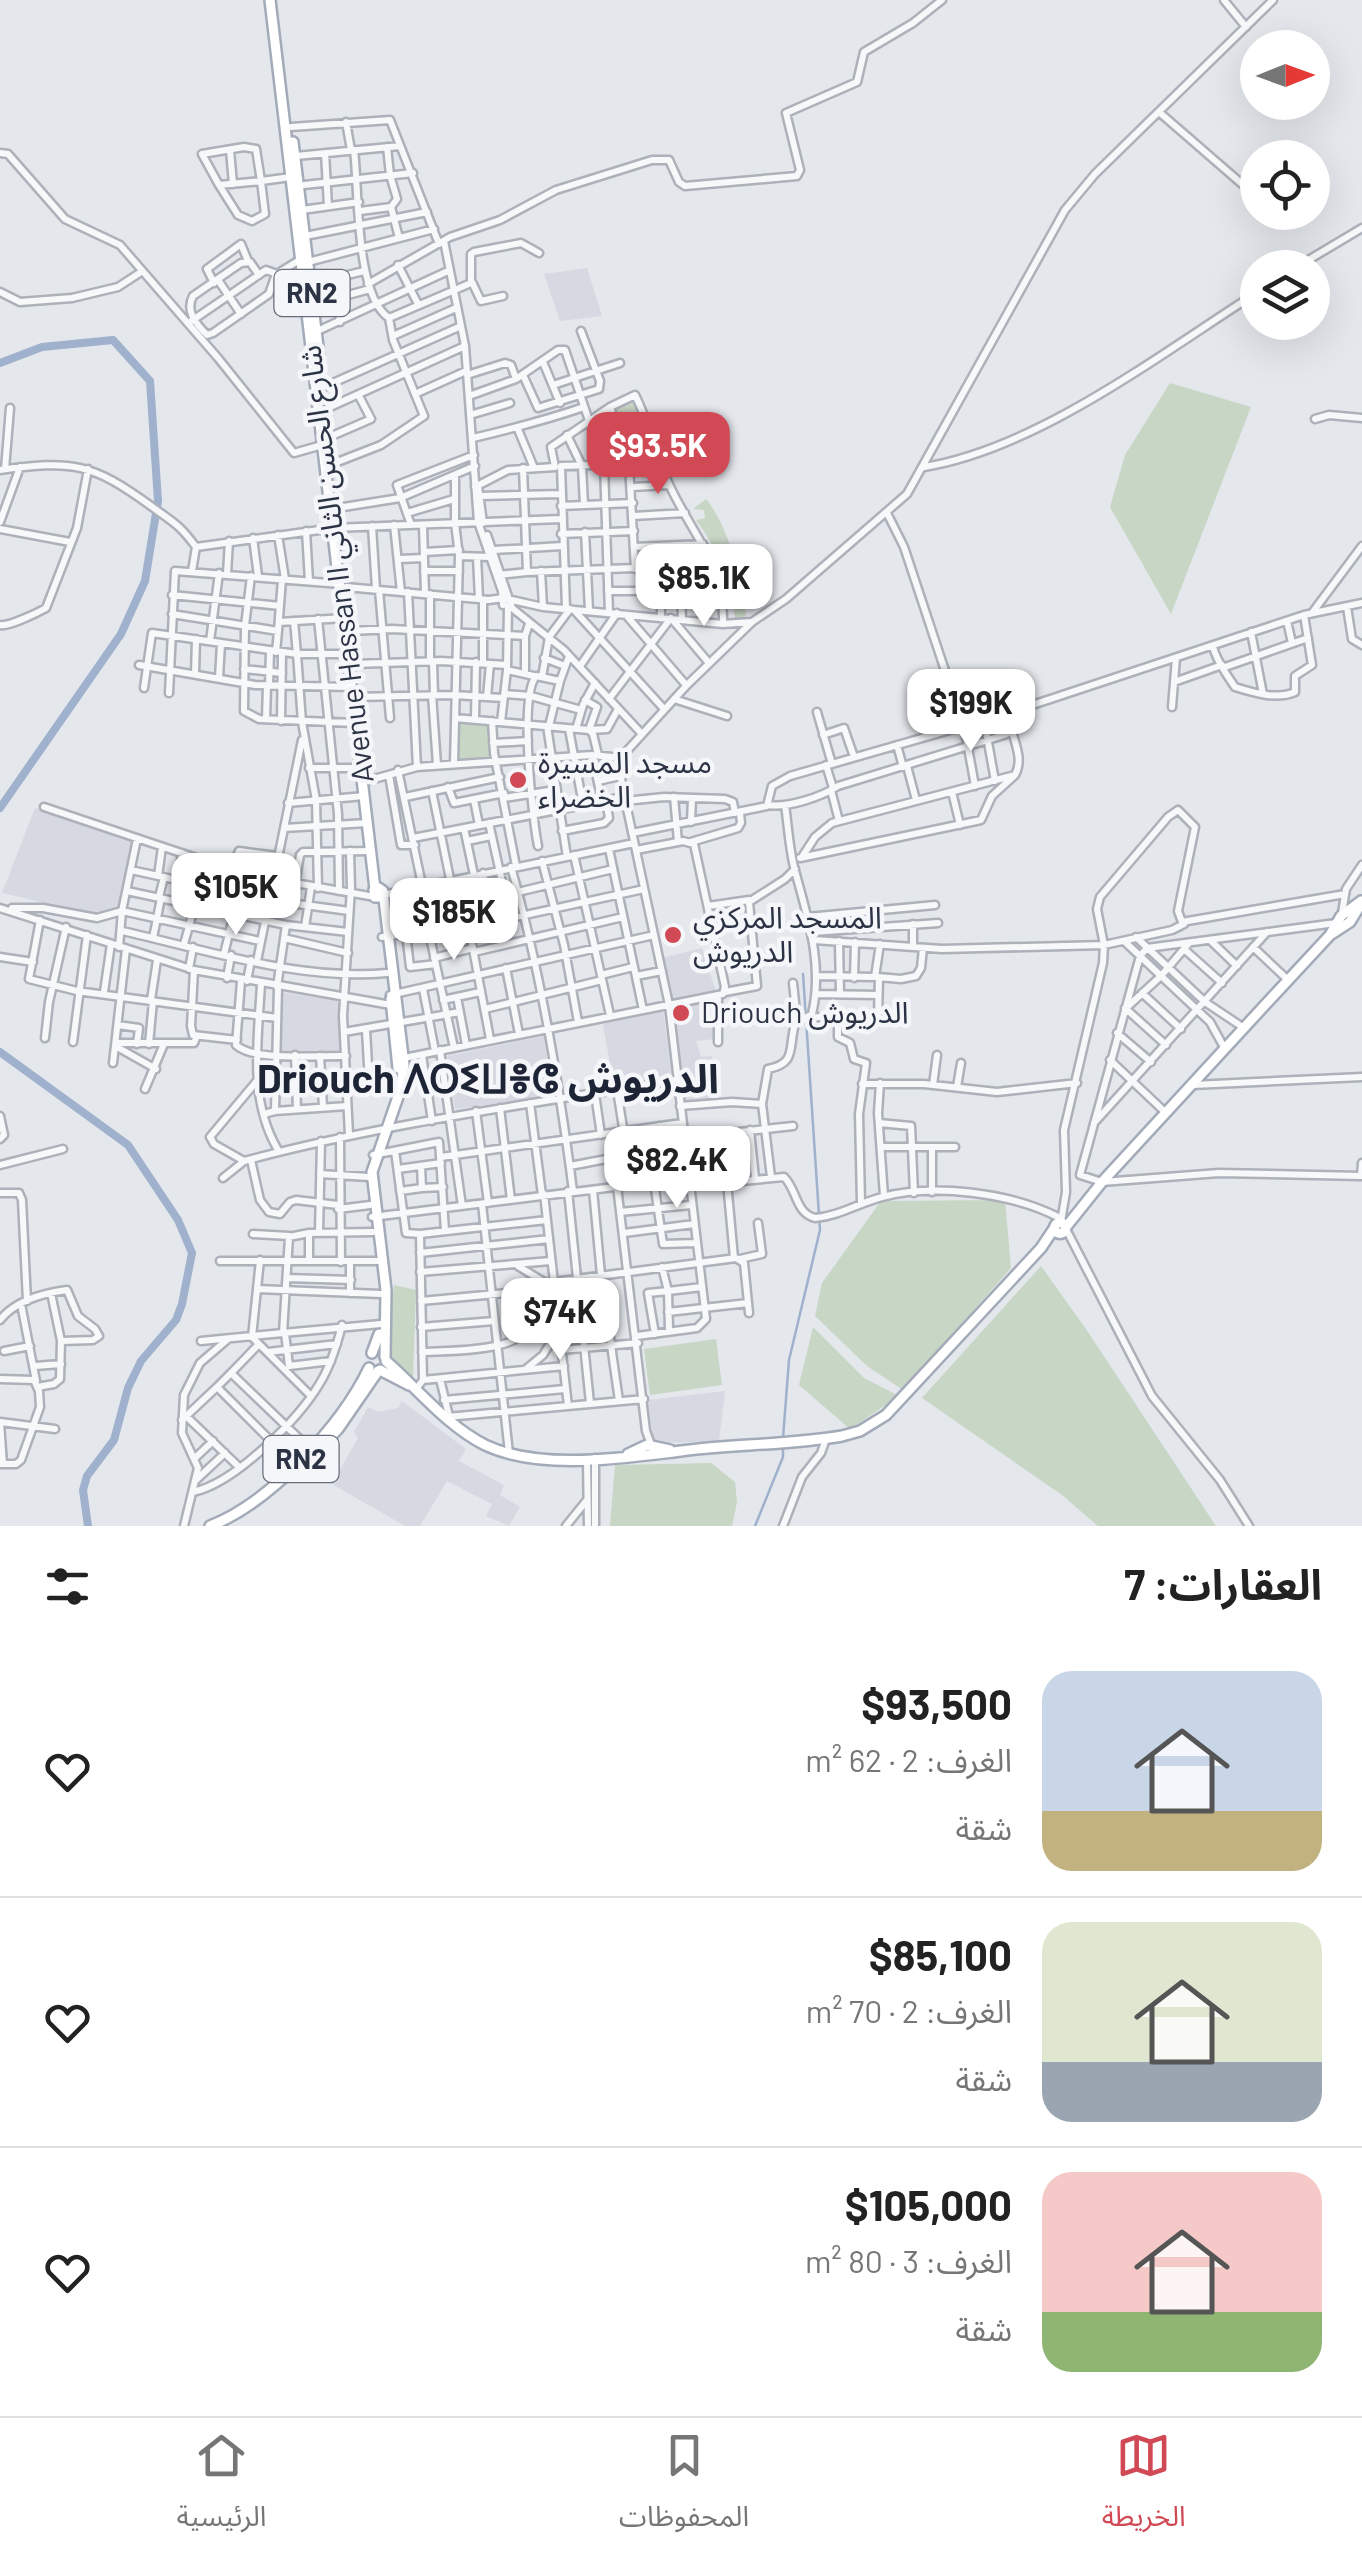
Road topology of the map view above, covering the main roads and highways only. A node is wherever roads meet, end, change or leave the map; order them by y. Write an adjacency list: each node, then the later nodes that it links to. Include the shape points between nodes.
1 (273, 0): 2 (main road, Avenue Hassan II شارع الحسن الثاني / RN2); 2 (main road, Avenue Hassan II شارع الحسن الثاني / RN2)
2 (295, 183): 3 (main road, Avenue Hassan II شارع الحسن الثاني / RN2); 3 (main road, Avenue Hassan II شارع الحسن الثاني / RN2)
3 (305, 260): 4 (main road, Avenue Hassan II شارع الحسن الثاني / RN2)
4 (344, 585): 5 (main road, Avenue Hassan II شارع الحسن الثاني / RN2); 5 (main road, Avenue Hassan II شارع الحسن الثاني / RN2)
5 (352, 659): 6 (main road, Avenue Hassan II شارع الحسن الثاني / RN2)
6 (354, 694): 7 (main road, Avenue Hassan II شارع الحسن الثاني / RN2); 7 (main road, Avenue Hassan II شارع الحسن الثاني / RN2)
7 (366, 782): 8 (main road, Avenue Hassan II شارع الحسن الثاني / RN2); 8 (main road, Avenue Hassan II شارع الحسن الثاني / RN2)
8 (381, 893): 11 (main road, Avenue Hassan II شارع الحسن الثاني / RN2)
9 (1362, 901): 10 (main road)
10 (1347, 916): 16 (main road, via 886,1414 860,1430 826,1439 537,1460 472,1438 418,1385)
11 (385, 936): 12 (main road, Avenue Hassan II شارع الحسن الثاني / RN2); 12 (main road, Avenue Hassan II شارع الحسن الثاني / RN2)
12 (392, 998): 13 (main road, Avenue Hassan II شارع الحسن الثاني / RN2, via 398,1090)
13 (375, 1155): 14 (main road, Avenue Hassan II شارع الحسن الثاني / RN2); 14 (main road, Avenue Hassan II شارع الحسن الثاني / RN2, via 369,1178)
14 (374, 1217): 15 (main road, Avenue Hassan II شارع الحسن الثاني / RN2); 15 (main road, Avenue Hassan II شارع الحسن الثاني / RN2)
15 (379, 1261): 16 (main road, Avenue Hassan II شارع الحسن الثاني / RN2, via 386,1290); 16 (main road, Avenue Hassan II شارع الحسن الثاني / RN2, via 381,1324 372,1353 379,1352)
16 (380, 1365): 17 (main road, RN2, via 295,1466 243,1512); 18 (main road, RN2, via 338,1429 299,1470 262,1504)
17 (210, 1526)
18 (223, 1526)

